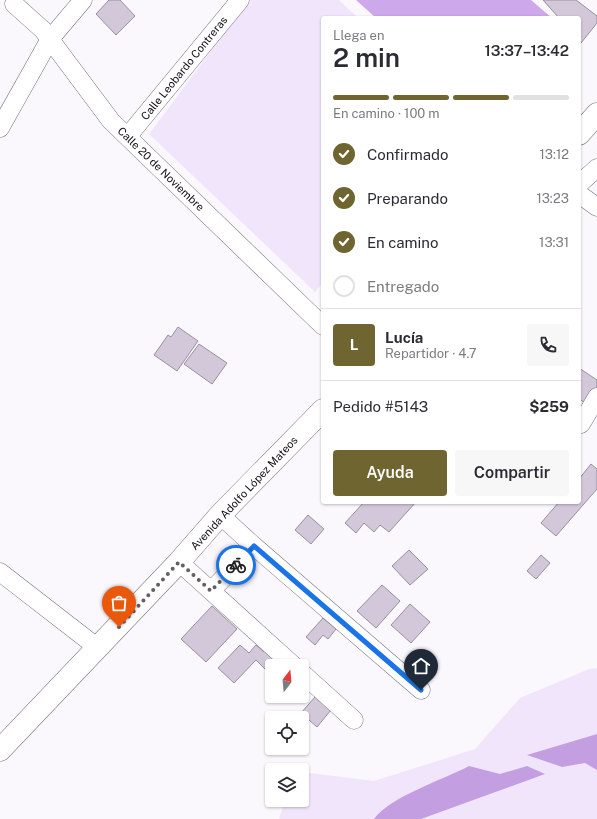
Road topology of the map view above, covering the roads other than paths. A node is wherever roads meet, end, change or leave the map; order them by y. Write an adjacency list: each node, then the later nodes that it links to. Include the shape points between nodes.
1 (83, 0): 4 (street)
2 (240, 0): 8 (street, Calle Leobardo Contreras)
3 (10, 2): 4 (street, Calle 20 de Noviembre, via 44,30)
4 (50, 39): 6 (street); 8 (street, Calle 20 de Noviembre, via 111,120)
5 (597, 114): 7 (main road)
6 (0, 128)
7 (581, 132)
8 (128, 136): 13 (street, Calle 20 de Noviembre)
9 (597, 168): 10 (street)
10 (581, 182)
11 (581, 195): 12 (street)
12 (597, 207)
13 (321, 324)
14 (597, 396): 16 (street)
15 (321, 412): 17 (main road, Avenida Adolfo López Mateos)
16 (581, 424)
17 (220, 515): 18 (street); 19 (main road, Avenida Adolfo López Mateos)
18 (254, 546): 21 (street); 25 (street)
19 (179, 562): 21 (street); 22 (main road, Avenida Adolfo López Mateos)
20 (0, 572): 22 (street)
21 (211, 591): 23 (street)
22 (98, 648): 27 (main road, Avenida Adolfo López Mateos)
23 (286, 659)
24 (309, 679): 26 (street)
25 (421, 690)
26 (354, 720)
27 (0, 750)

